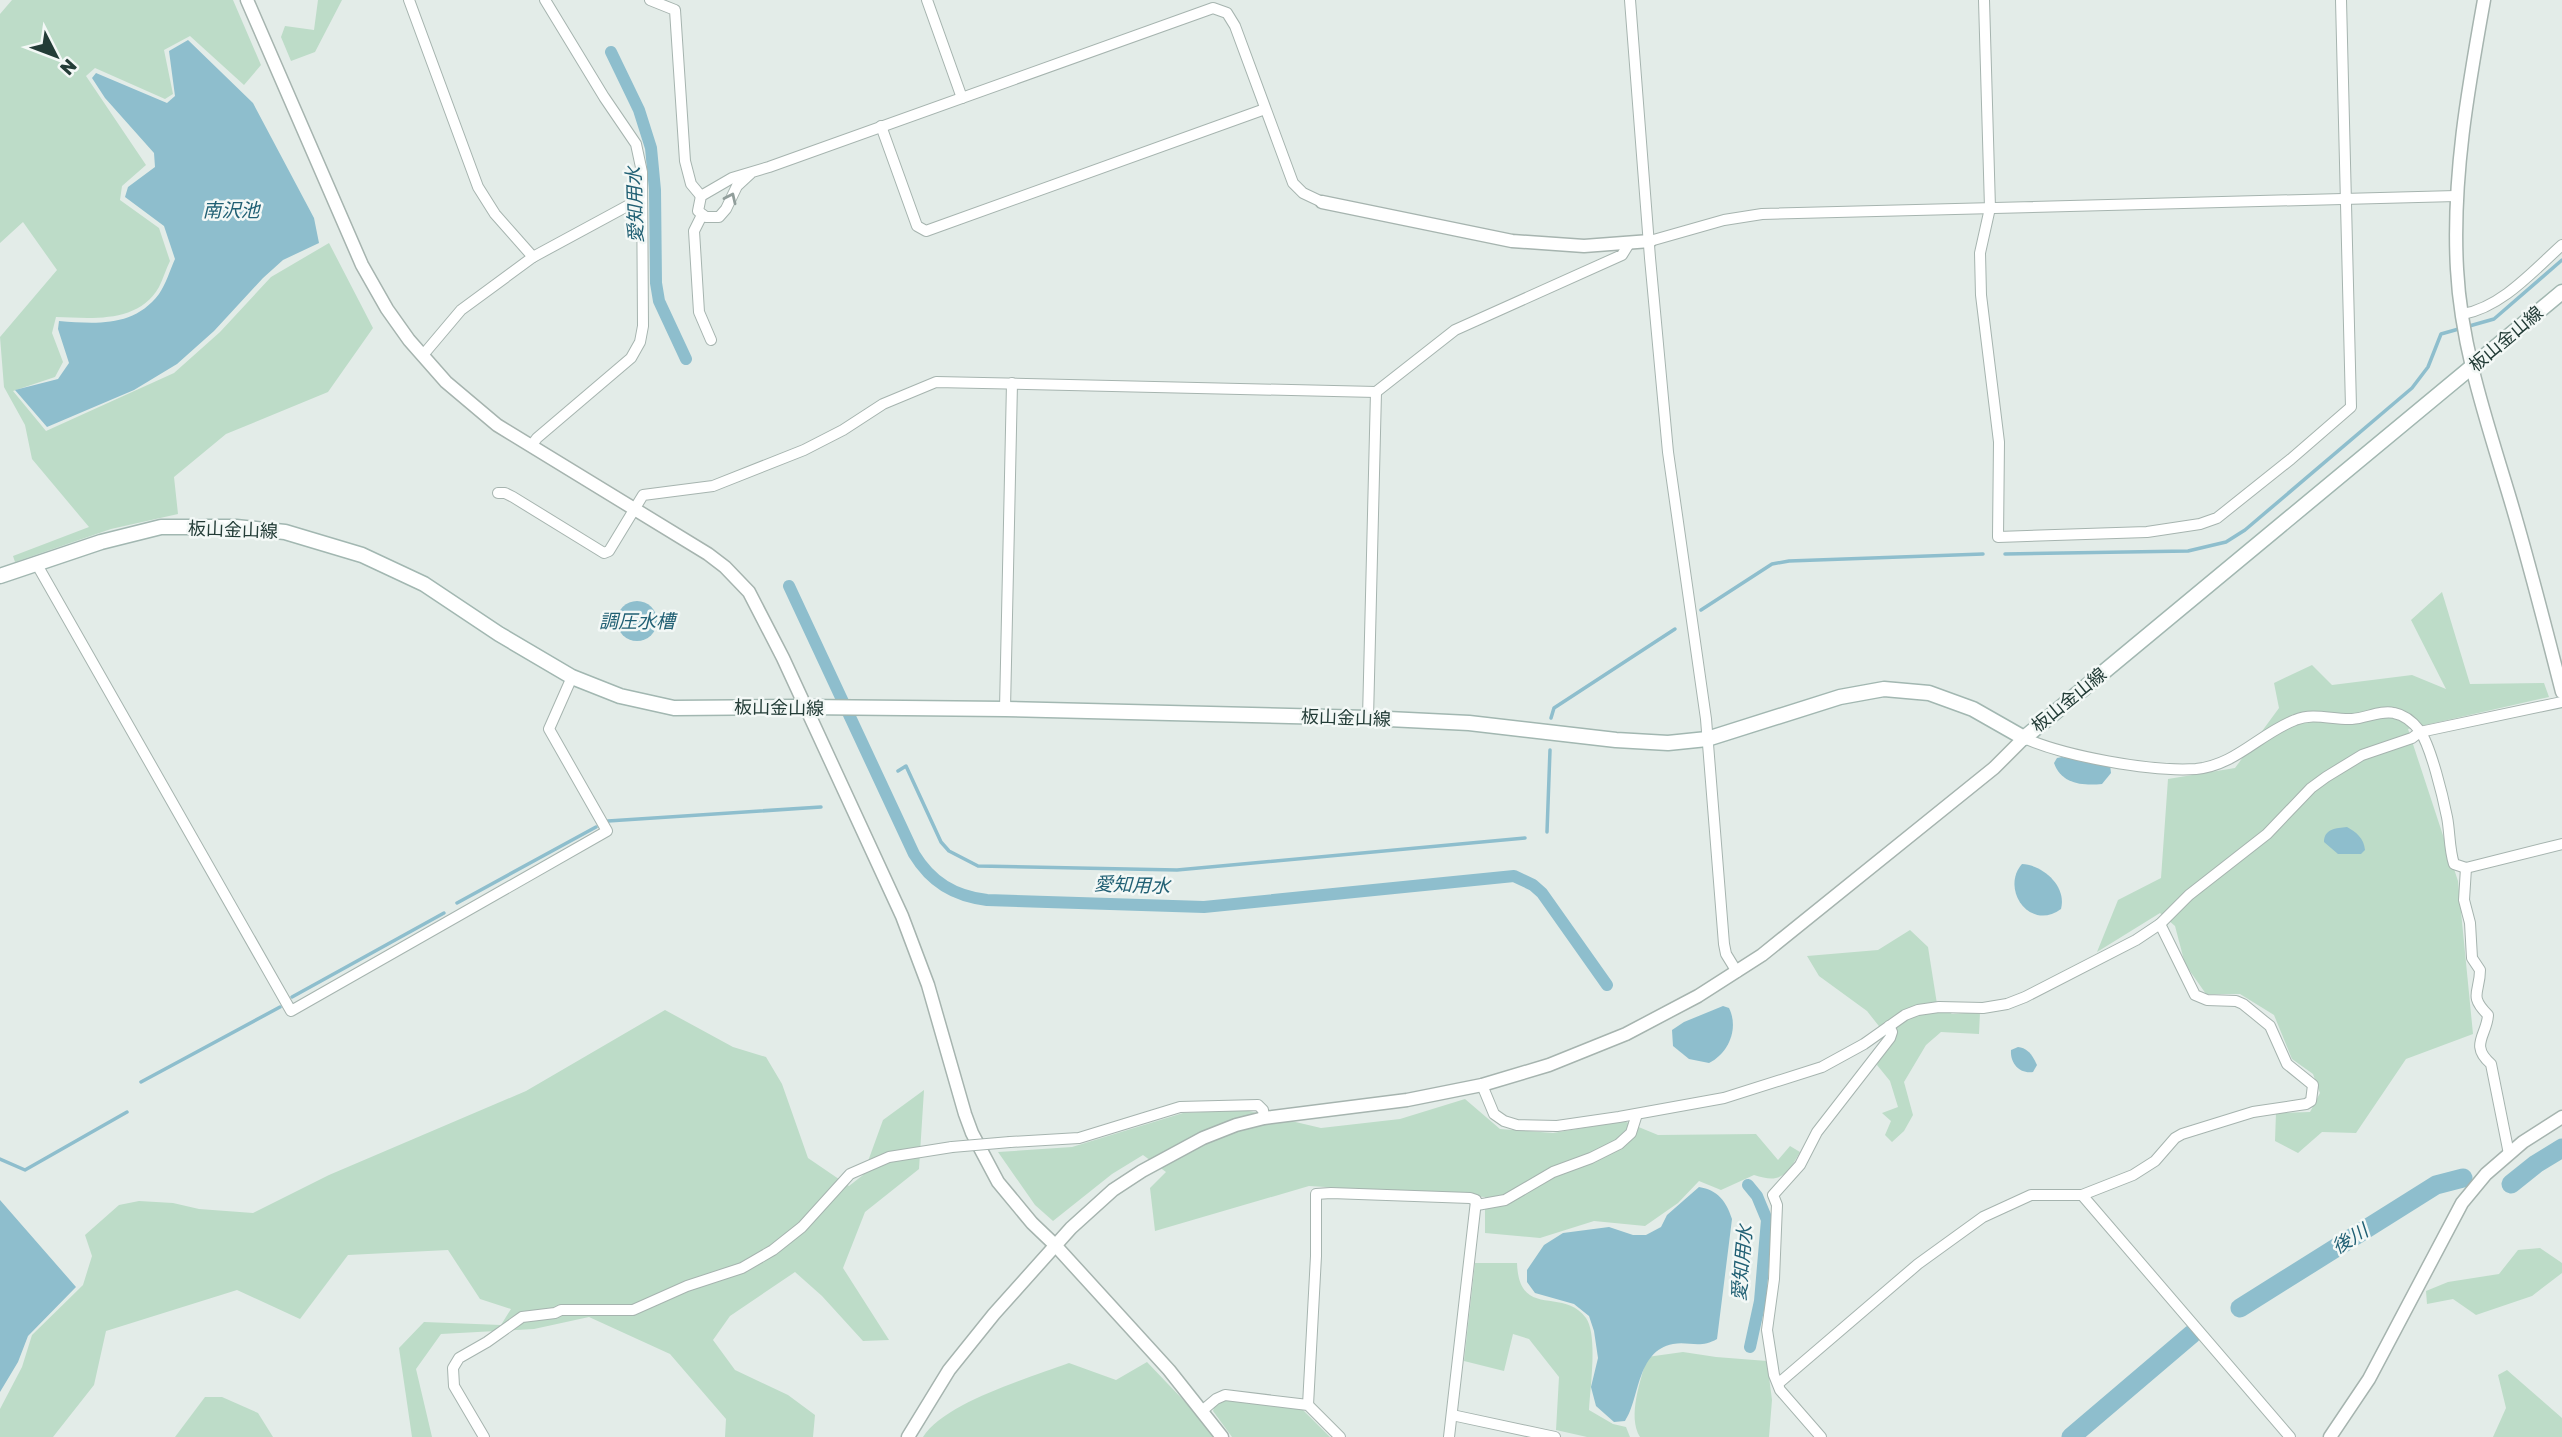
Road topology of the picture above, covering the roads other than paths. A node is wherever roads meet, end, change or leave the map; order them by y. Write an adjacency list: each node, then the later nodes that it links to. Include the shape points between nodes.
1 (247, 0): 29 (street, via 362,265 399,327)
2 (410, 0): 25 (street, via 478,187)
3 (545, 0): 17 (street, via 634,139)
4 (650, 0): 15 (street, via 675,10 685,161 687,175)
5 (926, 0): 11 (street)
6 (1630, 0): 22 (street)
7 (1984, 0): 20 (street)
8 (2341, 0): 18 (street)
9 (2484, 0): 16 (street)
10 (1221, 5): 11 (street); 12 (street, via 1235,26)
11 (962, 98): 13 (street)
12 (1265, 109): 13 (street, via 926,231 917,226); 19 (street, via 1293,183)
13 (881, 126): 14 (street)
14 (751, 173): 15 (street); 21 (street, one-way to 14, via 713,218 722,214 737,186)
15 (701, 196): 21 (street, via 698,211)
16 (2456, 196): 18 (street); 27 (street, via 2457,272)
17 (642, 198): 25 (street); 33 (street, via 640,342 631,358)
18 (2346, 199): 20 (street); 20 (street, via 2351,407 2217,518 2147,531 2073,536 1998,537 1999,442 1981,296 1980,253)
19 (1322, 202): 23 (street, via 1512,241 1584,246)
20 (1990, 208): 22 (street, via 1762,214)
21 (702, 215): 28 (street, via 694,230 699,312)
22 (1650, 241): 23 (street); 45 (street, via 1668,452)
23 (1630, 242): 32 (street, via 1622,255 1455,330)
24 (2562, 245): 27 (street, via 2500,299)
25 (533, 257): 29 (street, via 461,310)
26 (2562, 292): 30 (main road, 板山金山線)
27 (2463, 314): 30 (street)
28 (711, 340)
29 (423, 355): 33 (street, via 472,405)
30 (2471, 368): 39 (street); 46 (main road, 板山金山線)
31 (1012, 383): 32 (street); 35 (street, via 936,382 883,404 804,450 713,485 643,495); 42 (street)
32 (1376, 392): 43 (street)
33 (531, 446): 35 (street)
34 (498, 493): 35 (street, via 525,503 604,553)
35 (634, 508): 41 (street, via 708,554 739,580 757,606)
36 (38, 562): 37 (main road, 板山金山線); 38 (main road, 板山金山線, via 160,527 285,531 362,555 424,584); 38 (street, via 290,1011 607,831 549,729)
37 (0, 576)
38 (572, 677): 41 (main road, 板山金山線, via 620,696 674,708)
39 (2562, 692)
40 (2562, 702): 44 (street)
41 (804, 707): 42 (main road, 板山金山線); 59 (street, via 915,950 972,1133 1010,1199)
42 (1006, 709): 43 (main road, 板山金山線)
43 (1368, 718): 45 (main road, 板山金山線, via 1469,723 1616,740 1668,743)
44 (2420, 732): 46 (street, via 2397,713 2351,719 2304,716 2234,758 2186,769 2049,749); 48 (street, via 2447,816 2453,861); 49 (street, via 2362,755 2311,788 2267,834 2189,895)
45 (1707, 738): 46 (main road, 板山金山線, via 1840,697 1885,689 1929,694 1973,709); 50 (street, via 1724,944)
46 (2024, 738): 50 (street, via 1994,768 1798,928)
47 (2562, 844): 48 (street)
48 (2466, 868): 56 (street, via 2464,900 2472,958 2480,970 2475,999 2488,1015 2479,1043 2491,1064)
49 (2160, 924): 51 (street, via 2025,998 1983,1008 1928,1008); 57 (street, via 2195,995 2236,1001 2260,1017 2276,1034 2287,1064 2309,1079 2314,1092 2306,1104 2253,1112 2182,1134 2146,1169)
50 (1737, 972): 52 (street, via 1626,1034 1549,1065)
51 (1889, 1026): 53 (street, via 1822,1067 1724,1098); 60 (street, via 1890,1038 1816,1132 1800,1165 1773,1195 1776,1242 1768,1330)
52 (1482, 1085): 53 (street, via 1494,1114 1517,1125 1557,1126); 55 (street, via 1407,1100)
53 (1637, 1114): 58 (street, via 1631,1133 1619,1144 1553,1172 1505,1200 1478,1205)
54 (2562, 1116): 56 (street)
55 (1264, 1118): 59 (street, via 1203,1138 1142,1171 1113,1190); 64 (street, bridge, via 1258,1105 1180,1107 1079,1138 952,1147 889,1157 850,1174 802,1227 773,1250 726,1274 633,1310 561,1310 522,1317 459,1359 453,1368 454,1386)
56 (2509, 1154): 72 (street, via 2480,1179 2462,1203 2369,1378)
57 (2082, 1195): 60 (street, via 2031,1195 1975,1223 1918,1264); 71 (street)
58 (1476, 1200): 61 (street, via 1316,1194); 63 (street)
59 (1055, 1245): 62 (street); 65 (street, via 949,1370)
60 (1779, 1383): 70 (street, via 1780,1390)
61 (1308, 1405): 62 (street, via 1225,1395); 67 (street)
62 (1203, 1410): 66 (street)
63 (1452, 1415): 68 (street); 69 (street)
64 (484, 1437)
65 (908, 1437)
66 (1222, 1437)
67 (1340, 1437)
68 (1449, 1437)
69 (1555, 1437)
70 (1821, 1437)
71 (2290, 1437)
72 (2330, 1437)

